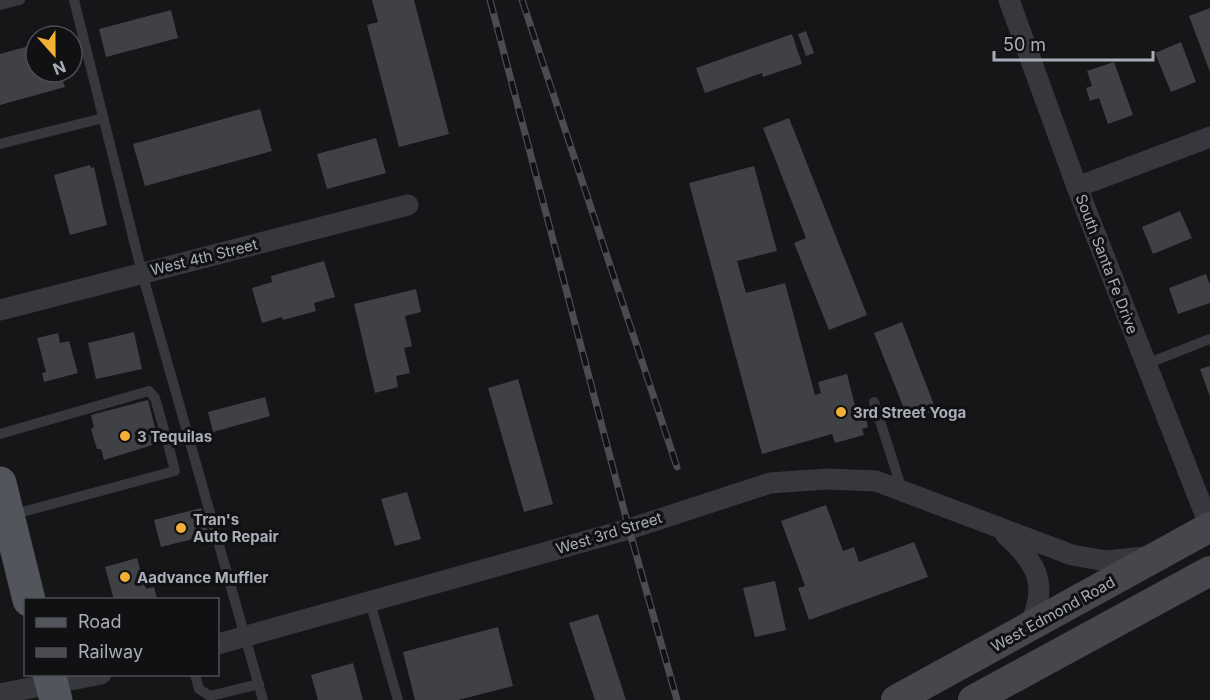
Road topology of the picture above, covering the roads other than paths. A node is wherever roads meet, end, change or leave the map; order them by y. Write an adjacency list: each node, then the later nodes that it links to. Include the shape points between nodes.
1 (20, 0): 4 (lane)
2 (74, 0): 5 (lane)
3 (1009, 0): 8 (street, South Santa Fe Drive)
4 (0, 5)
5 (103, 118): 7 (lane); 10 (lane)
6 (1210, 137): 8 (street)
7 (0, 144)
8 (1077, 187): 13 (street, South Santa Fe Drive)
9 (408, 205): 10 (street, West 4th Street)
10 (142, 273): 11 (street, West 4th Street); 16 (lane)
11 (0, 310)
12 (1210, 339): 13 (lane)
13 (1146, 364): 20 (street, South Santa Fe Drive)
14 (873, 402): 19 (lane)
15 (0, 434): 17 (lane, via 150,391)
16 (189, 438): 17 (lane); 28 (lane)
17 (168, 444): 22 (lane, via 175,471)
18 (0, 483): 22 (main road)
19 (902, 490): 21 (street, West 3rd Street); 26 (street, West 3rd Street, via 866,481 770,483 629,529)
20 (1210, 527): 23 (main road, West Edmond Road)
21 (998, 529): 23 (street, West 3rd Street, via 1072,555 1106,561 1135,560); 27 (street, West 3rd Street, via 1021,548 1041,588 1037,611)
22 (8, 536): 25 (main road)
23 (1170, 550): 27 (main road, West Edmond Road)
24 (1210, 572): 38 (main road)
25 (28, 598)
26 (370, 602): 28 (street, West 3rd Street); 36 (lane)
27 (1028, 628): 37 (main road, West Edmond Road)
28 (246, 637): 29 (street, West 3rd Street); 32 (lane)
29 (219, 644)
30 (97, 676): 33 (street)
31 (195, 676): 32 (lane, via 199,689 210,696)
32 (259, 684): 35 (lane)
33 (52, 686): 34 (street)
34 (0, 694)
35 (263, 700)
36 (398, 700)
37 (896, 700)
38 (973, 700)

